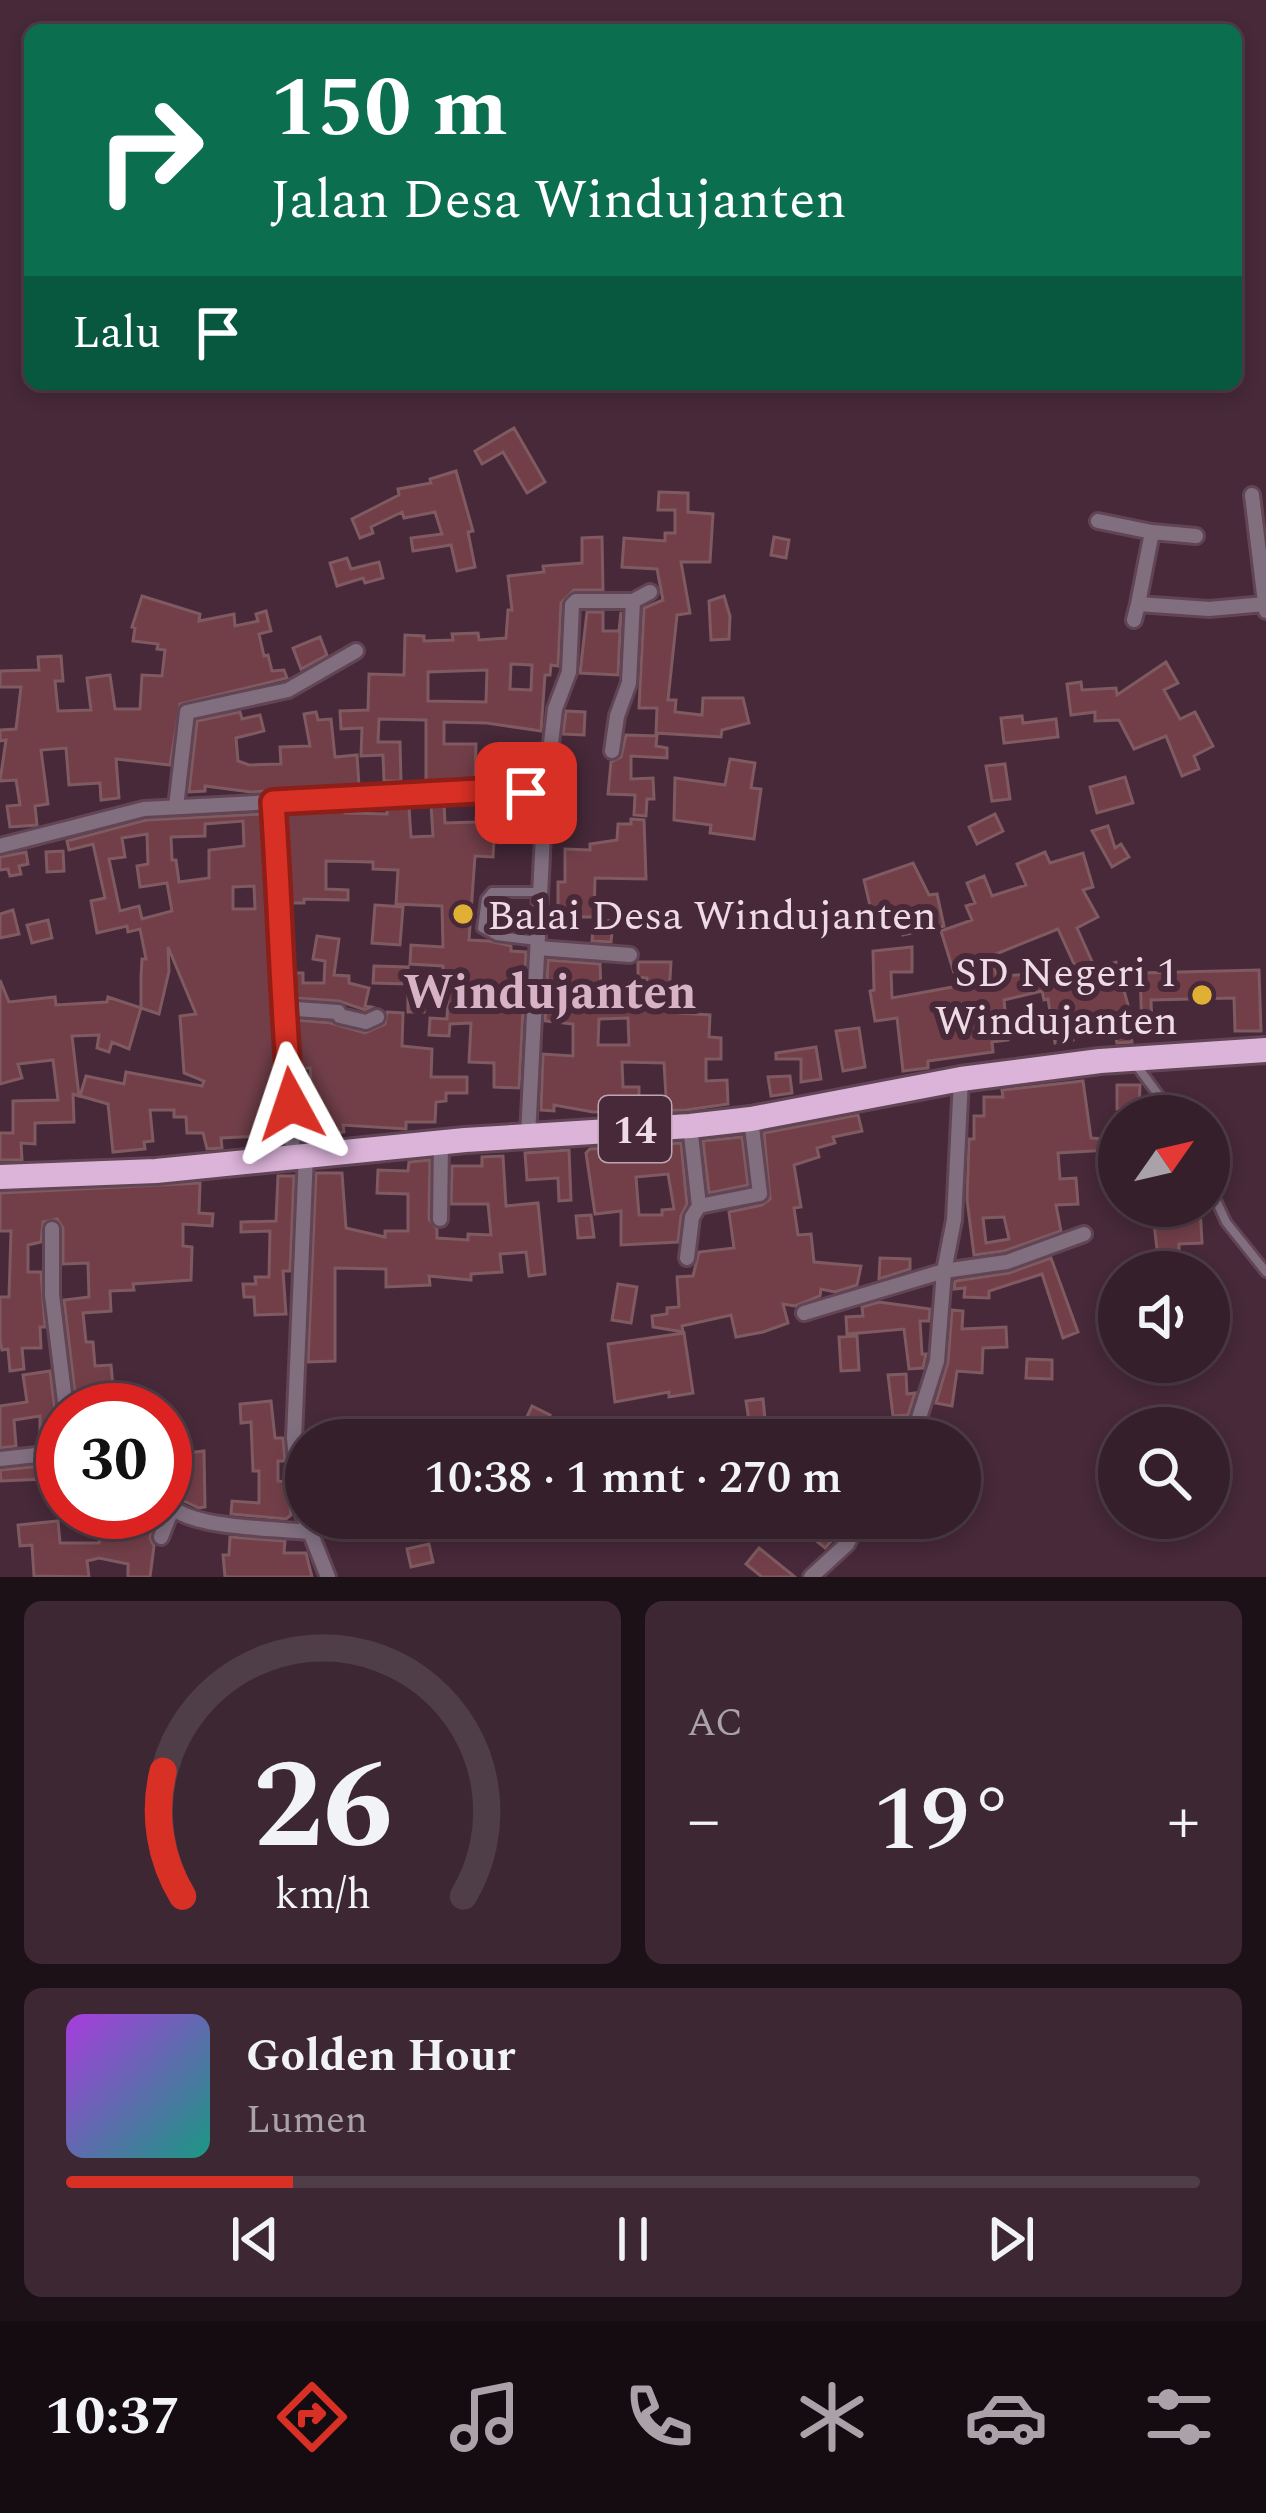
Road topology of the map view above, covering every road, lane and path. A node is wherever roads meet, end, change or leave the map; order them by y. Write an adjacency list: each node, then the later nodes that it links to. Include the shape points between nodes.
1 (1252, 495): 5 (street)
2 (1098, 520): 3 (street)
3 (1152, 532): 4 (street); 8 (street, via 1136,612)
4 (1196, 536)
5 (1263, 547): 8 (street)
6 (650, 592): 7 (street)
7 (633, 601): 10 (street, via 629,683); 11 (street, via 572,605 568,681 555,709)
8 (1265, 607)
9 (356, 651): 13 (street, via 288,691 187,712)
10 (612, 752)
11 (545, 796): 12 (street, via 497,790); 15 (street)
12 (273, 802): 13 (street); 18 (street)
13 (176, 807): 14 (street)
14 (0, 845)
15 (538, 892): 16 (street); 16 (lane, via 492,892 482,928)
16 (538, 945): 17 (street); 26 (street)
17 (630, 955)
18 (282, 1007): 19 (street, via 366,1022); 28 (street)
19 (377, 1017)
20 (1266, 1051): 21 (highway, 14)
21 (1133, 1060): 22 (highway, 14); 23 (lane)
22 (961, 1079): 24 (highway, 14); 36 (street)
23 (1159, 1095)
24 (751, 1119): 25 (highway, 14); 30 (street, via 760,1194)
25 (690, 1126): 26 (highway, 14); 30 (street)
26 (528, 1136): 27 (highway, 14)
27 (441, 1142): 28 (highway, 14); 31 (street)
28 (299, 1155): 29 (highway, 14); 40 (street)
29 (0, 1177)
30 (699, 1206): 35 (street)
31 (440, 1219)
32 (1230, 1227): 37 (lane)
33 (52, 1229): 39 (street)
34 (1084, 1234): 36 (street, via 1007,1262)
35 (687, 1258)
36 (944, 1271): 38 (street); 41 (street, via 937,1361)
37 (1266, 1272)
38 (804, 1313)
39 (62, 1383)
40 (294, 1419)
41 (919, 1419)
42 (36, 1456): 43 (street)
43 (0, 1459)
44 (192, 1514): 45 (street)
45 (285, 1530)
46 (311, 1539): 48 (street)
47 (850, 1539): 49 (street)
48 (328, 1577)
49 (811, 1577)

